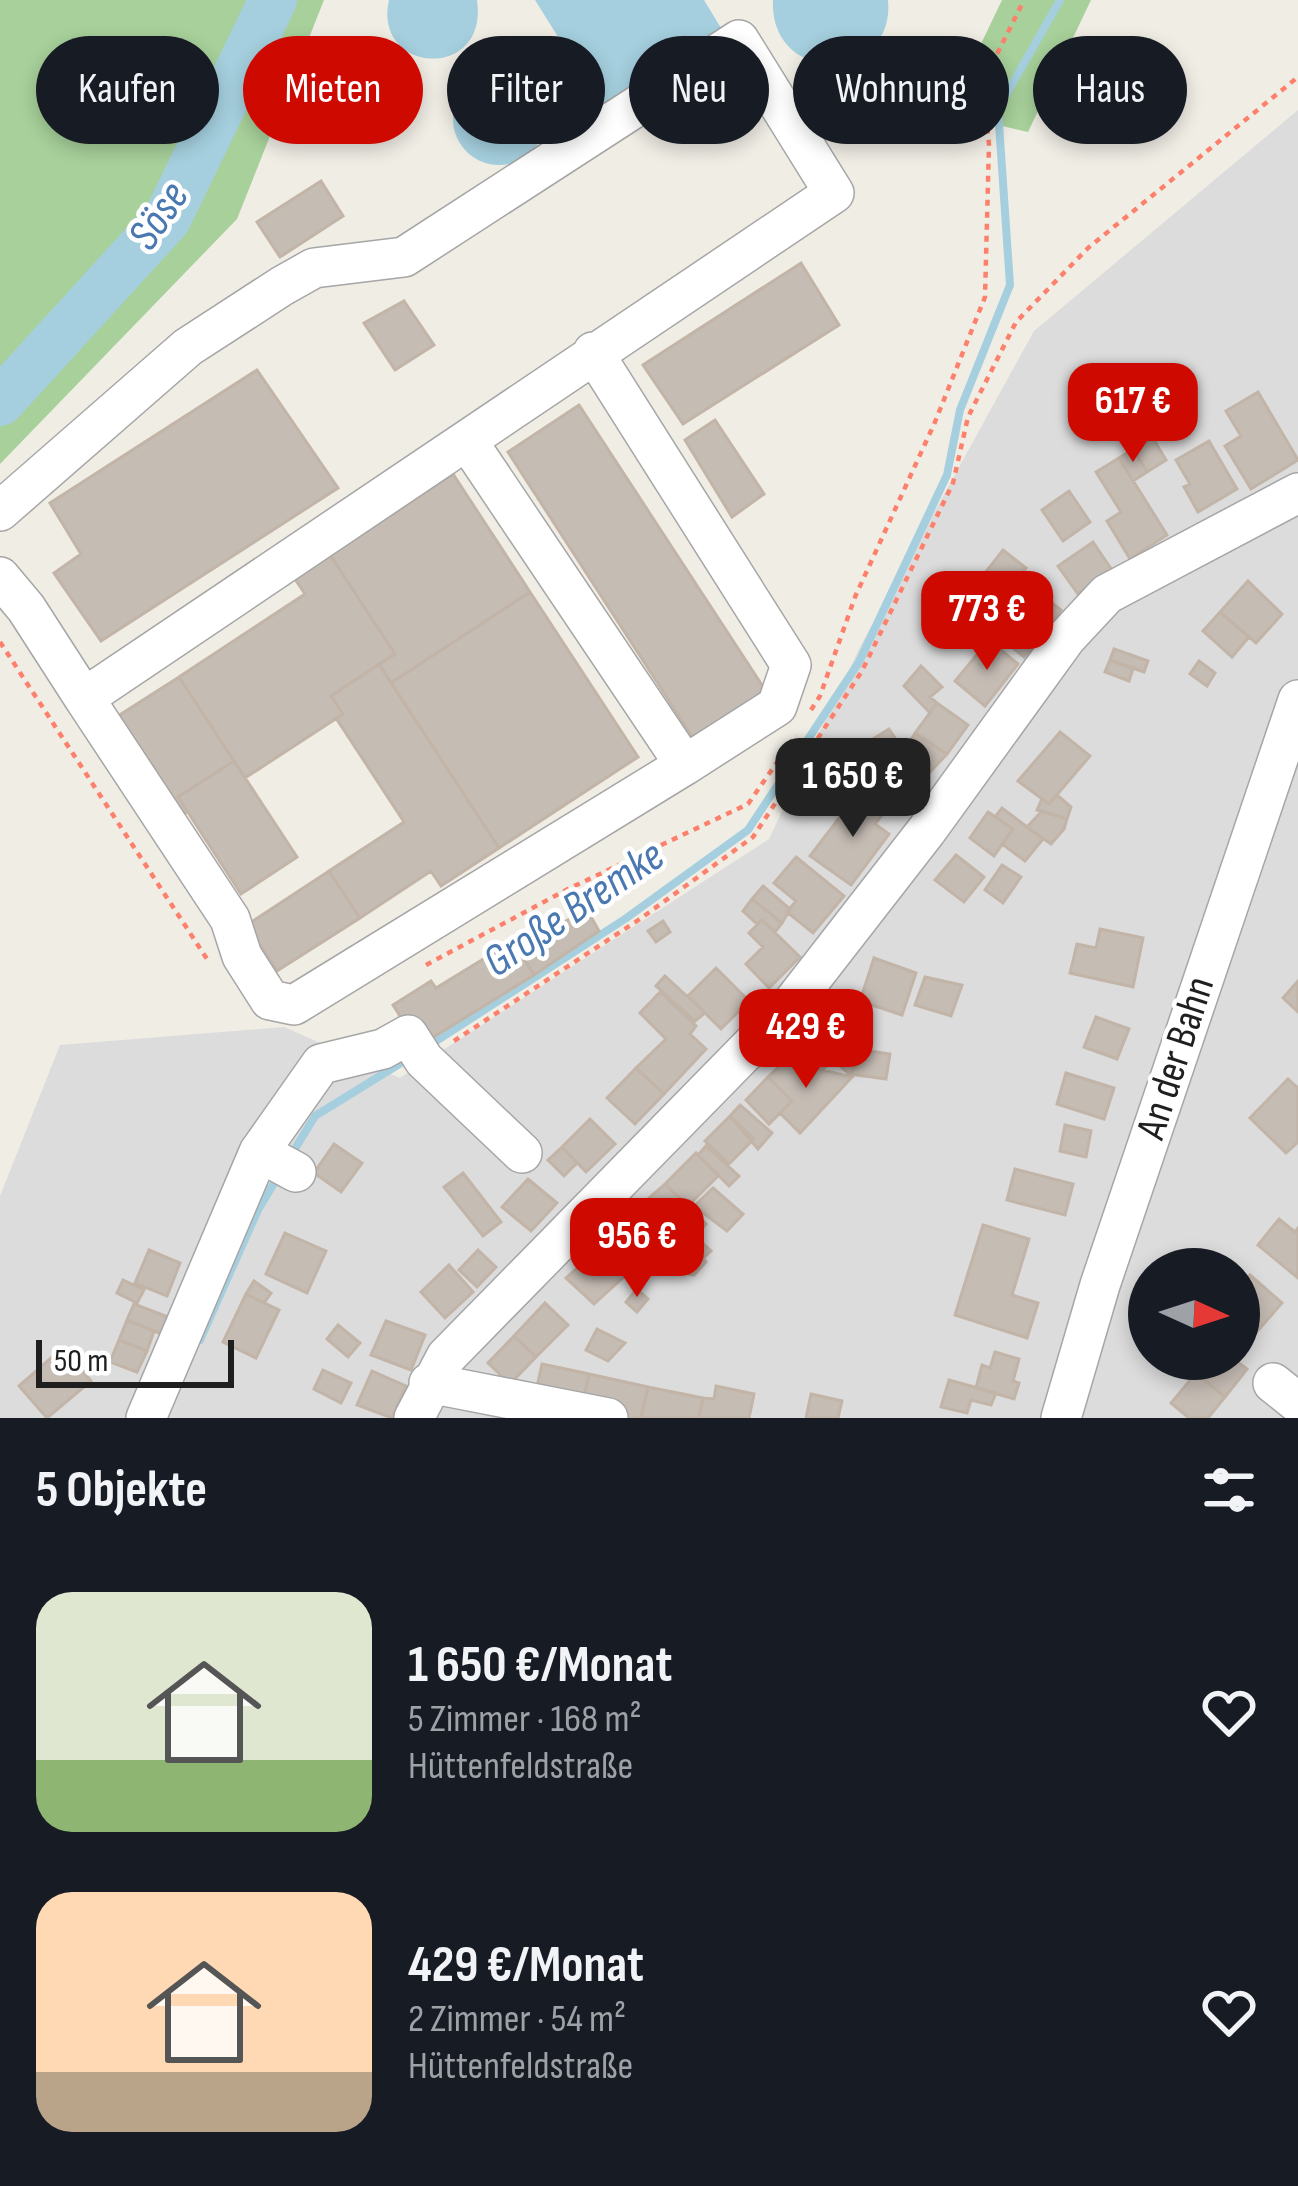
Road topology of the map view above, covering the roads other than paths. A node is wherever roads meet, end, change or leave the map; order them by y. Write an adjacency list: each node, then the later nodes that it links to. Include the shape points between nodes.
1 (592, 352): 2 (street); 4 (street, via 834,193 739,40 404,257 314,268 283,286 188,347); 8 (street, via 791,665 777,706)
2 (468, 442): 6 (street); 8 (street)
3 (1298, 493): 10 (street, via 1107,594 791,1005 446,1357)
4 (0, 511)
5 (0, 577): 6 (street)
6 (84, 698): 8 (street, via 230,919 270,1000 294,1005)
7 (1298, 700): 13 (street, An der Bahn)
8 (685, 766)
9 (522, 1153): 11 (street, via 416,1048 320,1064 220,1288)
10 (422, 1401): 12 (street)
11 (146, 1418)
12 (608, 1418)
13 (1061, 1418)

